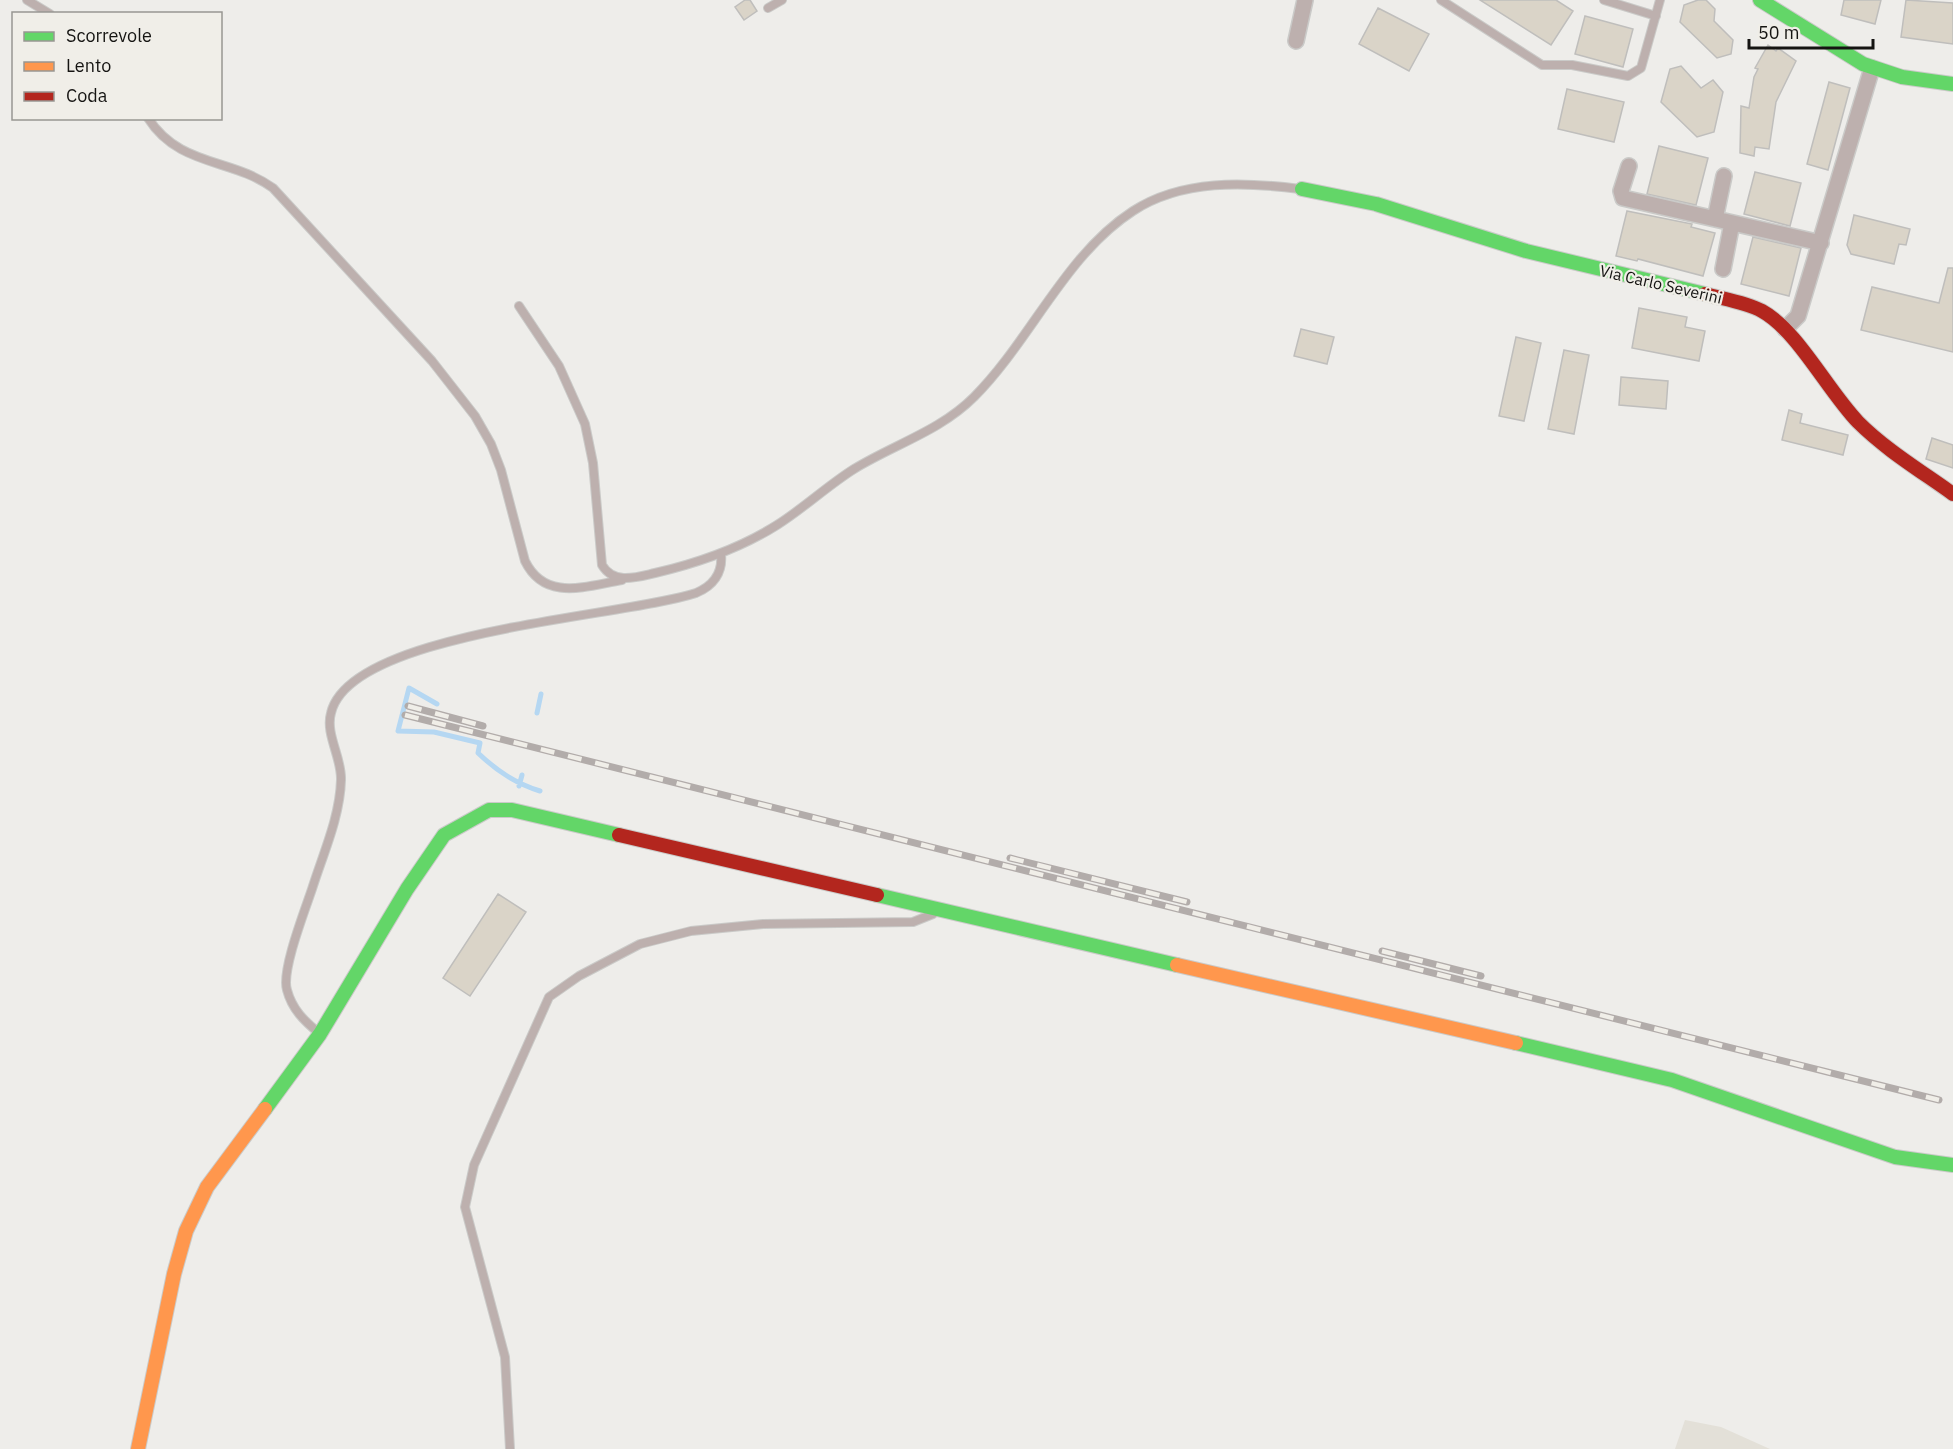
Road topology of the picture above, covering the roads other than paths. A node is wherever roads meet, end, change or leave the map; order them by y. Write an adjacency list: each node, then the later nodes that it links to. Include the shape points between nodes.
1 (27, 0): 9 (lane)
2 (782, 0): 8 (lane)
3 (1305, 0): 11 (street)
4 (1442, 0): 10 (lane, via 1542,65 1572,65 1616,76 1634,75 1641,68)
5 (1604, 0): 10 (lane)
6 (1660, 0): 10 (lane)
7 (1760, 0): 12 (street)
8 (768, 8)
9 (47, 12)
10 (1656, 15)
11 (1296, 41)
12 (1872, 68): 13 (street, via 1902,77); 20 (street)
13 (1953, 84)
14 (150, 120): 26 (lane, via 161,135 185,152 248,172 273,188 443,374 491,444 531,573 560,589)
15 (1629, 166): 18 (street, via 1621,191 1623,198)
16 (1724, 176): 18 (street)
17 (1302, 189): 23 (street, Via Carlo Severini, via 1376,204 1548,257 1729,300 1762,311); 25 (lane, via 1245,184 1212,186 1163,197 1135,210 1091,246 1002,365 961,409 922,435 854,470 774,526)
18 (1715, 219): 19 (street)
19 (1732, 223): 20 (street); 21 (street)
20 (1821, 243): 23 (street, via 1798,316)
21 (1723, 268)
22 (519, 306): 26 (lane, via 559,366 581,412 593,463 602,565 612,575)
23 (1785, 329): 24 (street, Via Carlo Severini, via 1860,424)
24 (1953, 494)
25 (721, 554): 26 (lane); 28 (lane, via 717,576 696,593 423,649 379,665 338,695 330,714 341,778 335,817 298,932 286,988 294,1007)
26 (626, 579)
27 (940, 911): 28 (street, via 513,810 489,810 444,835); 29 (street, via 1653,1075 1713,1092 1894,1158); 31 (lane, via 913,922 763,924 691,931 640,944 579,976 549,997 474,1165 465,1207 505,1357)
28 (320, 1034): 30 (street, via 207,1187 186,1231)
29 (1953, 1165)
30 (138, 1449)
31 (510, 1449)

